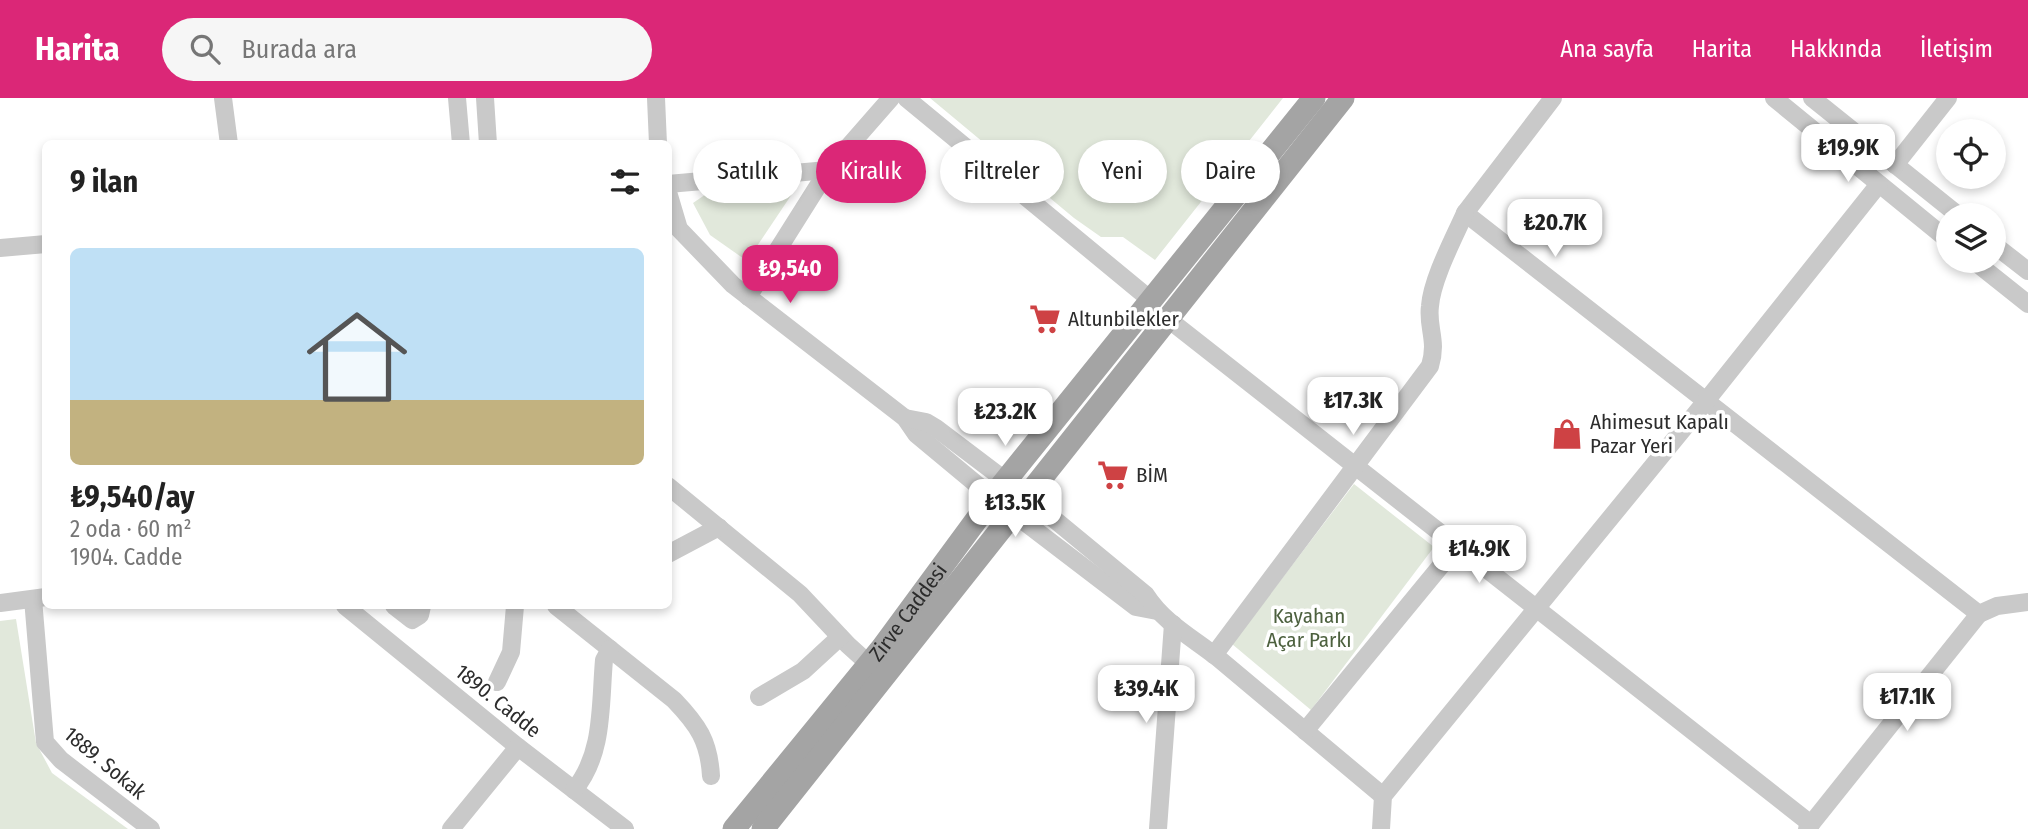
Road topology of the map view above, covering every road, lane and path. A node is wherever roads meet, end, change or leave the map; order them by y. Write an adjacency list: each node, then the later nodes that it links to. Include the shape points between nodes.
1 (223, 98): 13 (street)
2 (457, 98): 14 (street)
3 (485, 98): 15 (street)
4 (656, 98): 16 (street)
5 (891, 98): 17 (street)
6 (906, 98): 33 (street)
7 (1314, 98): 33 (main road, Zirve Caddesi)
8 (1343, 98): 35 (main road, Zirve Caddesi)
9 (1553, 98): 25 (street)
10 (1774, 98): 21 (street)
11 (1812, 98): 18 (street)
12 (1948, 98): 18 (street)
13 (228, 140)
14 (461, 140)
15 (488, 140)
16 (658, 140)
17 (854, 140)
18 (1895, 165): 23 (street)
19 (816, 171): 20 (street)
20 (672, 184)
21 (1879, 184): 26 (street); 36 (street)
22 (816, 189): 32 (street)
23 (1943, 203)
24 (672, 204): 32 (street, via 679,229)
25 (1465, 213): 36 (street); 37 (street, via 1429,308 1434,347 1430,366)
26 (1936, 230)
27 (42, 244): 28 (street)
28 (0, 248)
29 (2006, 254): 30 (street)
30 (2028, 271)
31 (1989, 273): 34 (street)
32 (748, 297): 39 (street, via 905,418 936,428)
33 (1152, 301): 39 (main road, Zirve Caddesi)
34 (2028, 304)
35 (1168, 319): 37 (street); 40 (main road, Zirve Caddesi)
36 (1706, 401): 47 (street); 53 (street)
37 (1357, 465): 42 (street); 57 (street)
38 (672, 489): 41 (street)
39 (999, 489): 40 (street); 58 (main road, Zirve Caddesi)
40 (1020, 505): 54 (street, via 1136,607 1157,611); 71 (main road, Zirve Caddesi)
41 (719, 527): 43 (street); 55 (street, via 800,594)
42 (1458, 545): 47 (street); 61 (street)
43 (672, 552)
44 (39, 598): 46 (street); 67 (street, 1889. Sokak, via 45,742 61,760)
45 (2028, 602): 53 (street)
46 (0, 603)
47 (1539, 608): 65 (street); 66 (street)
48 (349, 609): 62 (street, 1890. Cadde)
49 (398, 609): 50 (street, via 412,620)
50 (421, 609)
51 (515, 609): 59 (street, via 511,652)
52 (560, 609): 56 (street)
53 (1979, 614): 66 (street)
54 (1172, 624): 57 (street); 72 (street)
55 (840, 637): 58 (street); 60 (street, via 803,671)
56 (610, 649): 63 (street, via 688,714 707,746); 64 (street, via 604,660 596,751 586,776)
57 (1214, 655): 61 (street)
58 (869, 664): 70 (main road, Zirve Caddesi)
59 (497, 682)
60 (759, 697)
61 (1305, 731): 65 (street)
62 (518, 747): 64 (street, 1890. Cadde); 68 (street)
63 (711, 776)
64 (574, 790): 69 (street, 1890. Cadde)
65 (1383, 796): 73 (street)
66 (1809, 827)
67 (151, 829)
68 (450, 829)
69 (625, 829)
70 (734, 829)
71 (763, 829)
72 (1158, 829)
73 (1381, 829)

